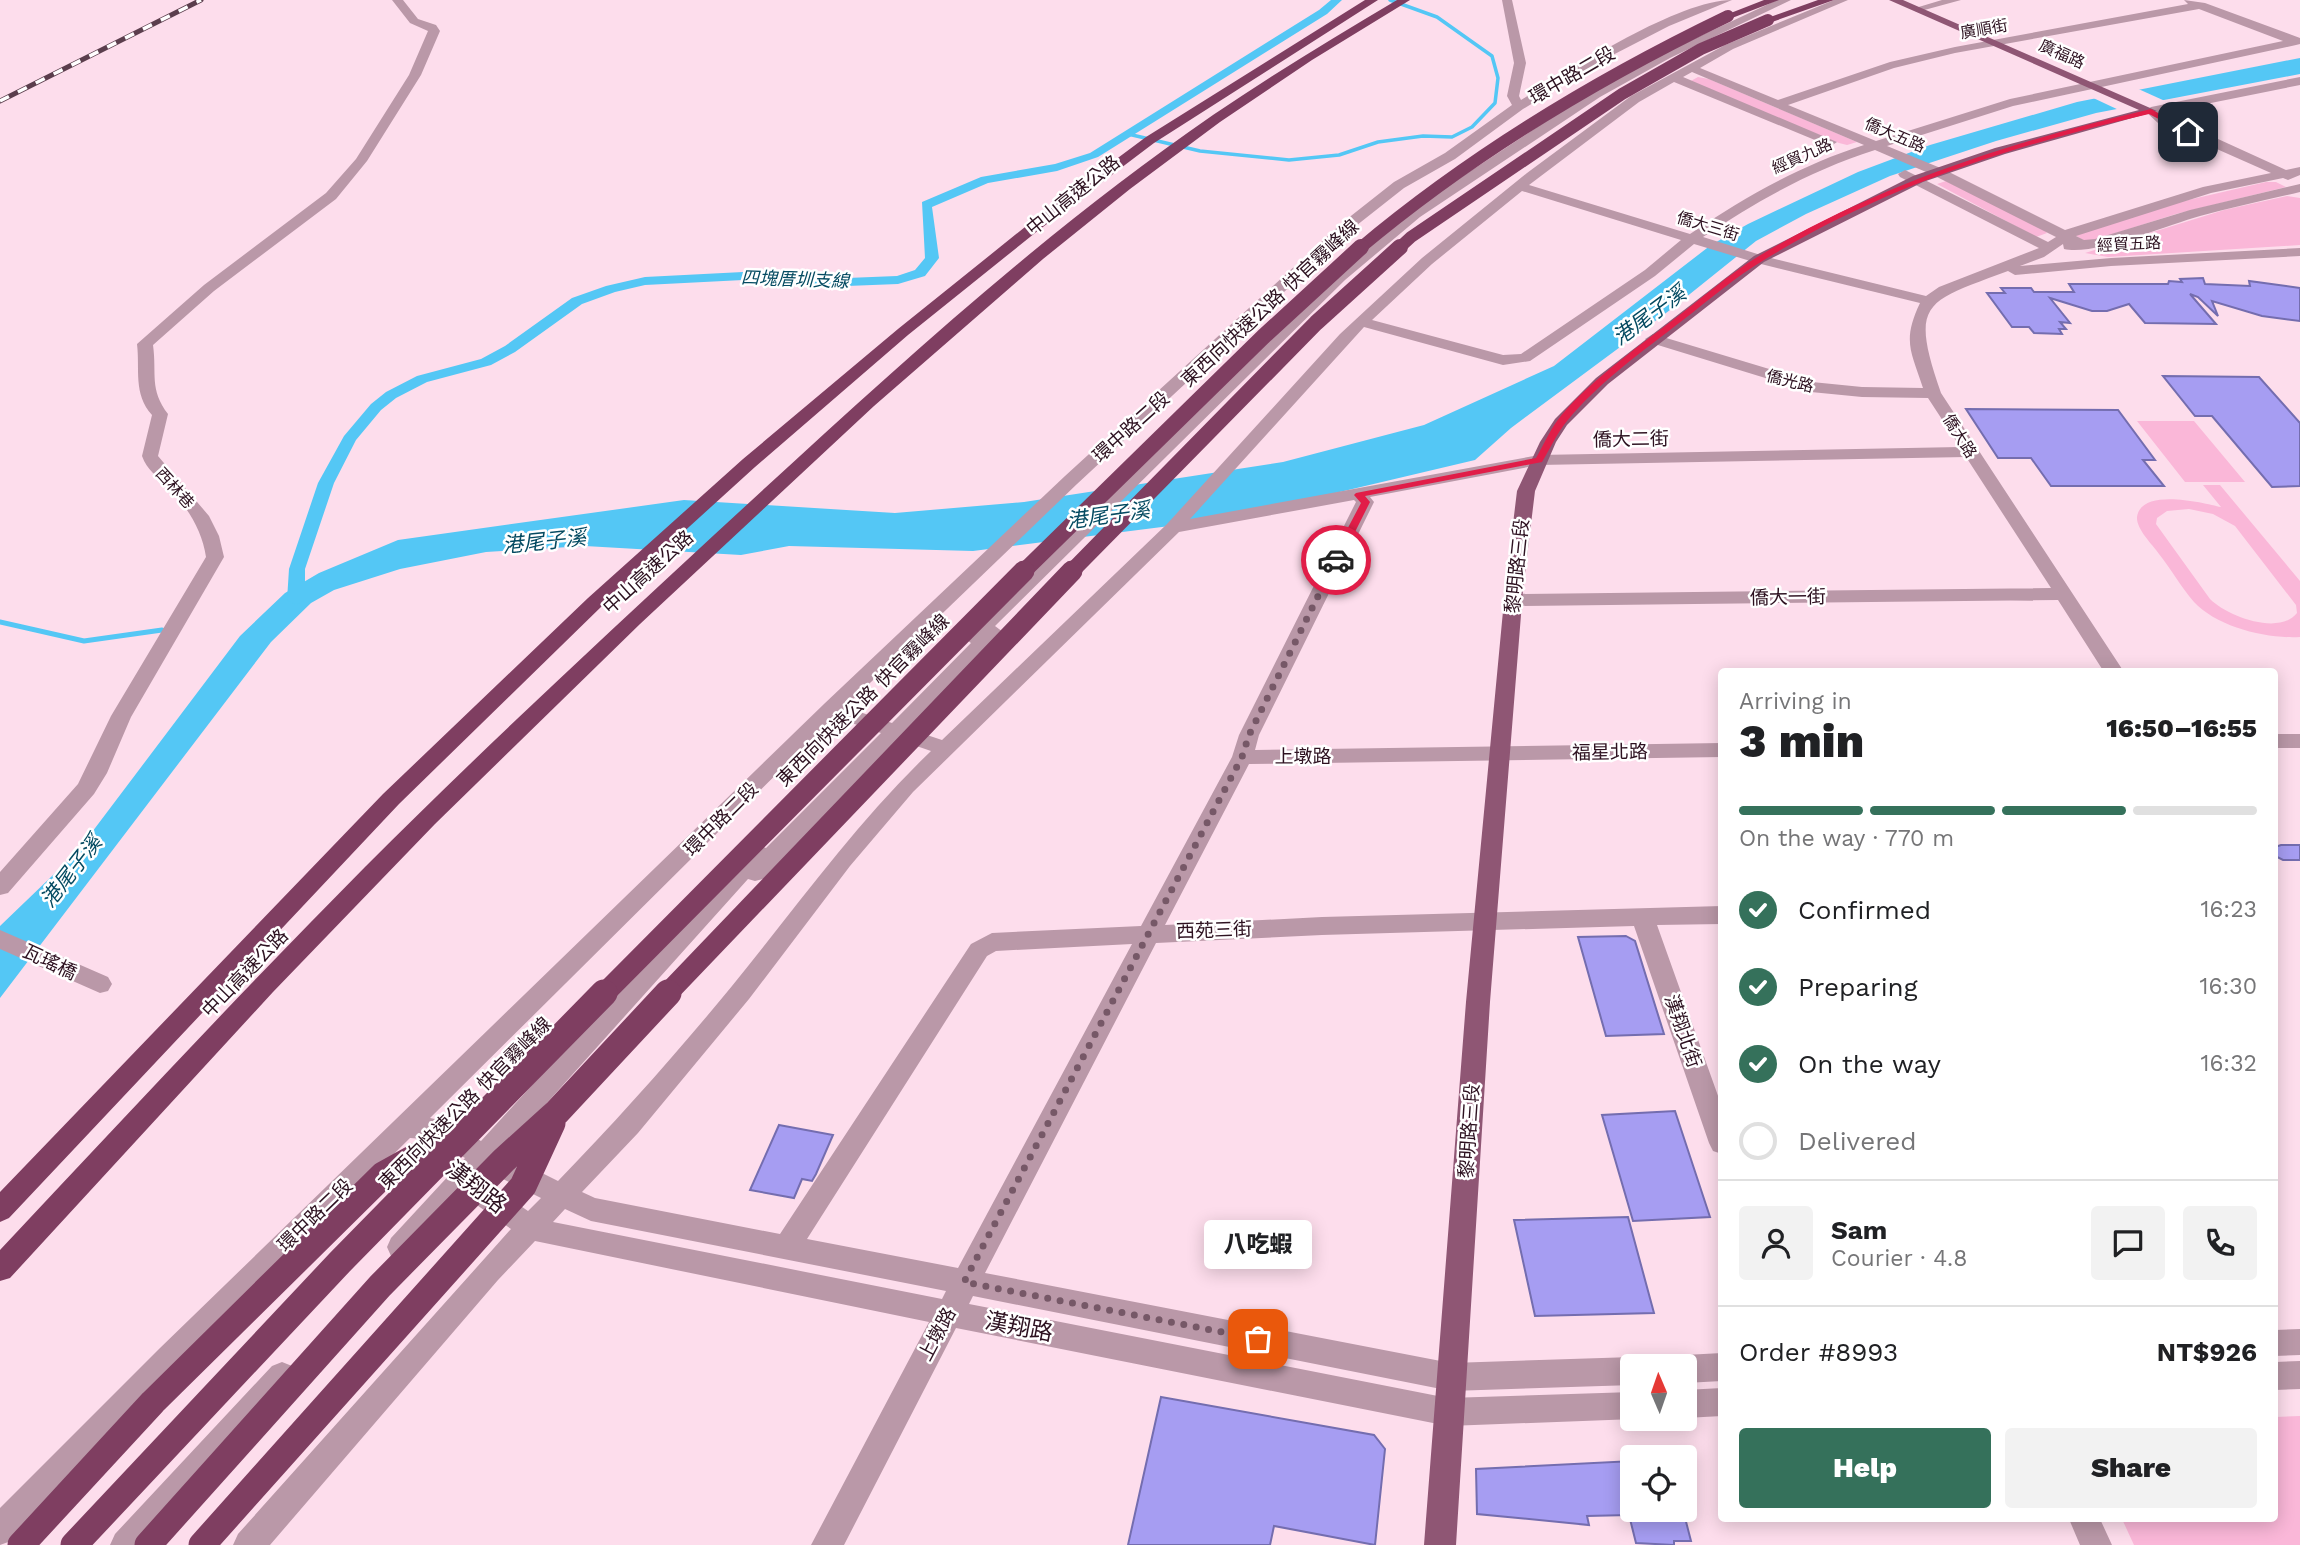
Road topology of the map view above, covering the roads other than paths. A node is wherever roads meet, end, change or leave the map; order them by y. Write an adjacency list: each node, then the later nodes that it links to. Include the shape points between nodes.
1 (397, 0): 64 (street, 西林巷, via 414,20 434,31 415,75 361,161 324,202 209,288 145,344 147,394 160,414 149,454 195,510 214,544 215,557 121,716 86,789)
2 (1373, 0): 78 (highway, 中山高速公路, via 1150,140 1095,181 903,332 723,486 391,799)
3 (1405, 0): 81 (highway, 中山高速公路, via 1210,121 1116,191 933,343 618,632 424,822)
4 (1507, 0): 26 (street, via 1520,63 1513,96)
5 (1756, 0): 16 (highway)
6 (1786, 0): 52 (street, 環中路二段, via 1666,55 1596,94 1415,214 1340,277)
7 (1796, 0): 52 (street, 環中路二段, via 1647,71 1549,130 1475,186 1412,223)
8 (1814, 0): 18 (highway, 東西向快速公路 快官霧峰線)
9 (1829, 0): 18 (highway)
10 (1843, 0): 21 (street, via 1729,47)
11 (1894, 0): 17 (main road, 廣福路)
12 (1956, 0): 17 (street)
13 (2187, 0): 15 (street)
14 (2214, 0): 19 (street)
15 (2201, 5): 19 (street); 20 (street, 廣順街)
16 (1728, 8): 18 (highway, 東西向快速公路 快官霧峰線); 26 (street, 環中路二段, via 1665,24); 72 (highway, 東西向快速公路 快官霧峰線, bridge, via 1582,89 1457,172 1330,274 980,613)
17 (1917, 9): 20 (main road, 廣福路)
18 (1772, 10): 71 (highway, 東西向快速公路 快官霧峰線, bridge, via 1622,94 1410,237 1168,471 776,877)
19 (2299, 40): 24 (street, 經貿九路)
20 (1994, 43): 24 (main road, 廣福路); 25 (street, 廣順街, via 1890,65)
21 (1691, 68): 22 (street); 25 (street, 僑大五路)
22 (1672, 77): 29 (street, 僑大五路); 35 (street, via 1634,99)
23 (2300, 81): 27 (street, 黎明路三段)
24 (2095, 87): 27 (main road, 廣福路); 28 (street, 經貿九路, via 2010,103)
25 (1779, 104): 28 (street, 僑大五路)
26 (1519, 106): 56 (street, 環中路二段, via 1450,156 1399,185 1347,226)
27 (2150, 111): 30 (street, via 2176,117); 31 (main road, 黎明路三段); 32 (street)
28 (1877, 146): 29 (street, 經貿九路); 31 (street, 僑大五路)
29 (1856, 152): 33 (street, 僑大五路); 37 (street, 經貿九路, via 1753,198)
30 (2300, 170): 32 (street)
31 (1938, 172): 33 (main road, 黎明路三段); 36 (street, 僑大五路)
32 (2284, 174): 34 (street); 36 (street, via 2208,190)
33 (1918, 179): 39 (street, 僑大五路); 41 (main road, 黎明路三段)
34 (2300, 185): 38 (street)
35 (1520, 186): 37 (street, 僑大三街); 45 (street, via 1427,261)
36 (2066, 236): 38 (street, 僑大五路); 39 (street)
37 (1696, 241): 41 (street, 僑大三街); 45 (street, 經貿九路, via 1517,360)
38 (2081, 244): 39 (street)
39 (2044, 251): 42 (street, via 2067,260); 43 (street)
40 (2300, 252): 42 (street, 經貿五路)
41 (1759, 259): 44 (street, 僑大三街); 46 (main road, 黎明路三段)
42 (2111, 262): 43 (street, 經貿五路)
43 (1962, 281): 44 (street)
44 (1928, 301): 47 (street, 僑大路, via 1916,327 1918,349)
45 (1362, 322): 51 (street)
46 (1653, 339): 47 (street, 僑光路, via 1801,386); 49 (main road, 黎明路三段, via 1576,405)
47 (1933, 393): 48 (street, 僑大路)
48 (1970, 452): 49 (street, 僑大二街); 53 (street, 僑大路)
49 (1539, 460): 50 (street, 僑大二街); 54 (main road, 黎明路三段, via 1526,491)
50 (1359, 495): 51 (street, 僑大二街); 63 (street, via 1365,502)
51 (1172, 528): 60 (street)
52 (1080, 538): 57 (street)
53 (2063, 594): 54 (street, 僑大一街); 55 (street, 僑大路)
54 (1514, 600): 62 (main road, 黎明路三段)
55 (2111, 668)
56 (831, 709): 57 (street); 73 (street, 環中路二段)
57 (889, 728): 60 (street); 75 (street, via 740,872)
58 (2278, 741): 59 (street)
59 (2300, 741)
60 (943, 748): 77 (street, via 842,860 741,992 629,1125)
61 (1718, 750): 62 (street, 福星北路)
62 (1499, 754): 63 (street, 上墩路); 67 (main road, 黎明路三段)
63 (1242, 757): 68 (street, 上墩路)
64 (0, 887)
65 (1718, 915): 66 (street, 西苑三街)
66 (1643, 919): 67 (street, 西苑三街); 74 (street, 漢翔北街)
67 (1485, 922): 68 (street, 西苑三街); 91 (main road, 黎明路三段)
68 (1149, 934): 80 (street, 西苑三街, via 1007,940 979,950); 82 (street, 上墩路)
69 (0, 939): 70 (street, 瓦瑤橋)
70 (100, 985)
71 (557, 1112): 101 (highway, 東西向快速公路 快官霧峰線, bridge, via 380,1286); 102 (highway, bridge, via 523,1186)
72 (480, 1121): 98 (highway, bridge, via 383,1175 153,1402); 99 (highway, 東西向快速公路 快官霧峰線, bridge, via 204,1404)
73 (405, 1127): 75 (street, 漢翔路, via 439,1130); 76 (street, 漢翔路); 97 (street, 環中路二段)
74 (1718, 1132)
75 (489, 1159): 76 (street); 77 (street, 漢翔路)
76 (467, 1183): 79 (street, 漢翔路); 100 (street); 101 (street)
77 (561, 1196): 79 (street); 80 (street, 漢翔路, via 591,1209)
78 (0, 1210)
79 (531, 1228): 83 (street, 漢翔路); 103 (street, via 461,1301)
80 (787, 1247): 82 (street, 漢翔路)
81 (0, 1269)
82 (964, 1282): 83 (street, 上墩路); 91 (street, 漢翔路)
83 (948, 1313): 95 (street, 漢翔路); 104 (street, 上墩路)
84 (2300, 1342): 85 (street)
85 (2278, 1343)
86 (1718, 1367): 87 (street)
87 (1698, 1368)
88 (1620, 1371): 91 (street, 漢翔路)
89 (2300, 1375): 90 (street)
90 (2278, 1376)
91 (1451, 1377): 95 (main road, 黎明路三段)
92 (1718, 1402): 93 (street)
93 (1698, 1403)
94 (1620, 1406): 95 (street, 漢翔路)
95 (1448, 1412): 105 (main road, 黎明路三段)
96 (2085, 1522): 106 (street)
97 (0, 1530)
98 (22, 1545)
99 (74, 1545)
100 (126, 1545)
101 (147, 1545)
102 (202, 1545)
103 (249, 1545)
104 (827, 1545)
105 (1440, 1545)
106 (2096, 1545)

